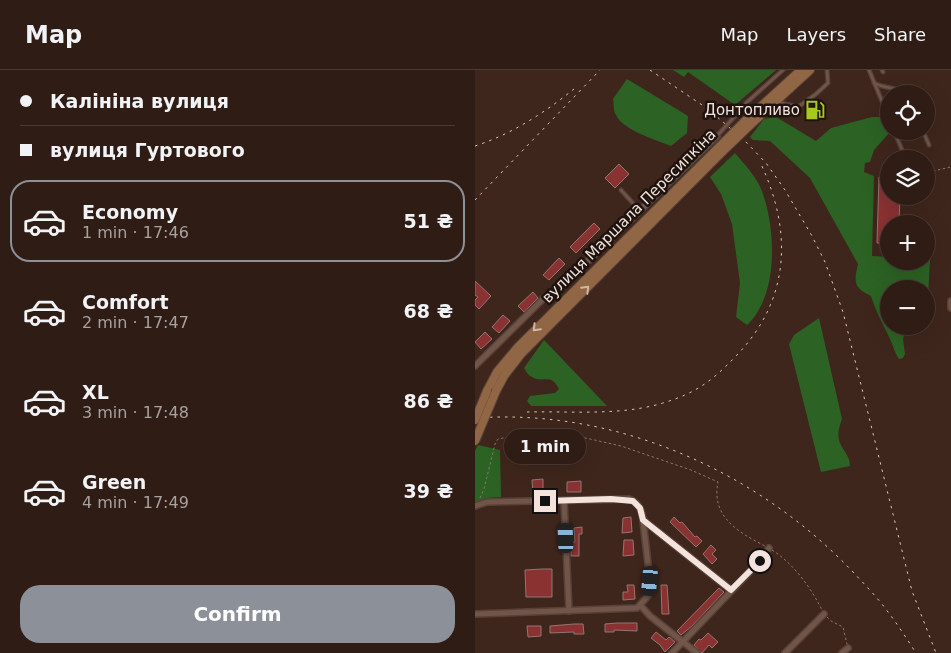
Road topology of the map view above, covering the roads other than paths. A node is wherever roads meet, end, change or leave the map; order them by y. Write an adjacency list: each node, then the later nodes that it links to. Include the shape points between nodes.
1 (783, 70): 11 (lane, bridge, via 746,103)
2 (801, 70): 10 (main road, вулиця Маршала Пересипкіна)
3 (809, 70): 9 (main road, вулиця Маршала Пересипкіна)
4 (827, 70): 9 (lane, via 828,83 797,108)
5 (869, 70): 6 (lane)
6 (874, 83): 7 (lane); 8 (lane)
7 (880, 86)
8 (880, 97)
9 (775, 101): 10 (main road, вулиця Маршала Пересипкіна)
10 (747, 124): 19 (main road, вулиця Маршала Пересипкіна, bridge, via 521,354)
11 (717, 136): 15 (street)
12 (927, 140): 13 (lane)
13 (929, 145)
14 (621, 190): 15 (lane)
15 (641, 211): 18 (street)
16 (951, 301): 17 (street)
17 (951, 308)
18 (475, 366)
19 (492, 391): 20 (main road, bridge); 21 (main road, bridge)
20 (475, 420)
21 (475, 441)
22 (564, 501): 23 (street); 24 (street, via 629,499 640,508); 28 (street)
23 (476, 505)
24 (643, 520): 26 (street); 27 (street, via 650,581 648,596)
25 (769, 548): 26 (street)
26 (731, 590): 31 (street)
27 (638, 606): 28 (street); 31 (street)
28 (569, 611): 29 (street)
29 (475, 614)
30 (823, 614): 35 (street)
31 (683, 642): 33 (street); 34 (street)
32 (848, 648): 36 (street)
33 (672, 653)
34 (697, 653)
35 (785, 653)
36 (842, 653)

